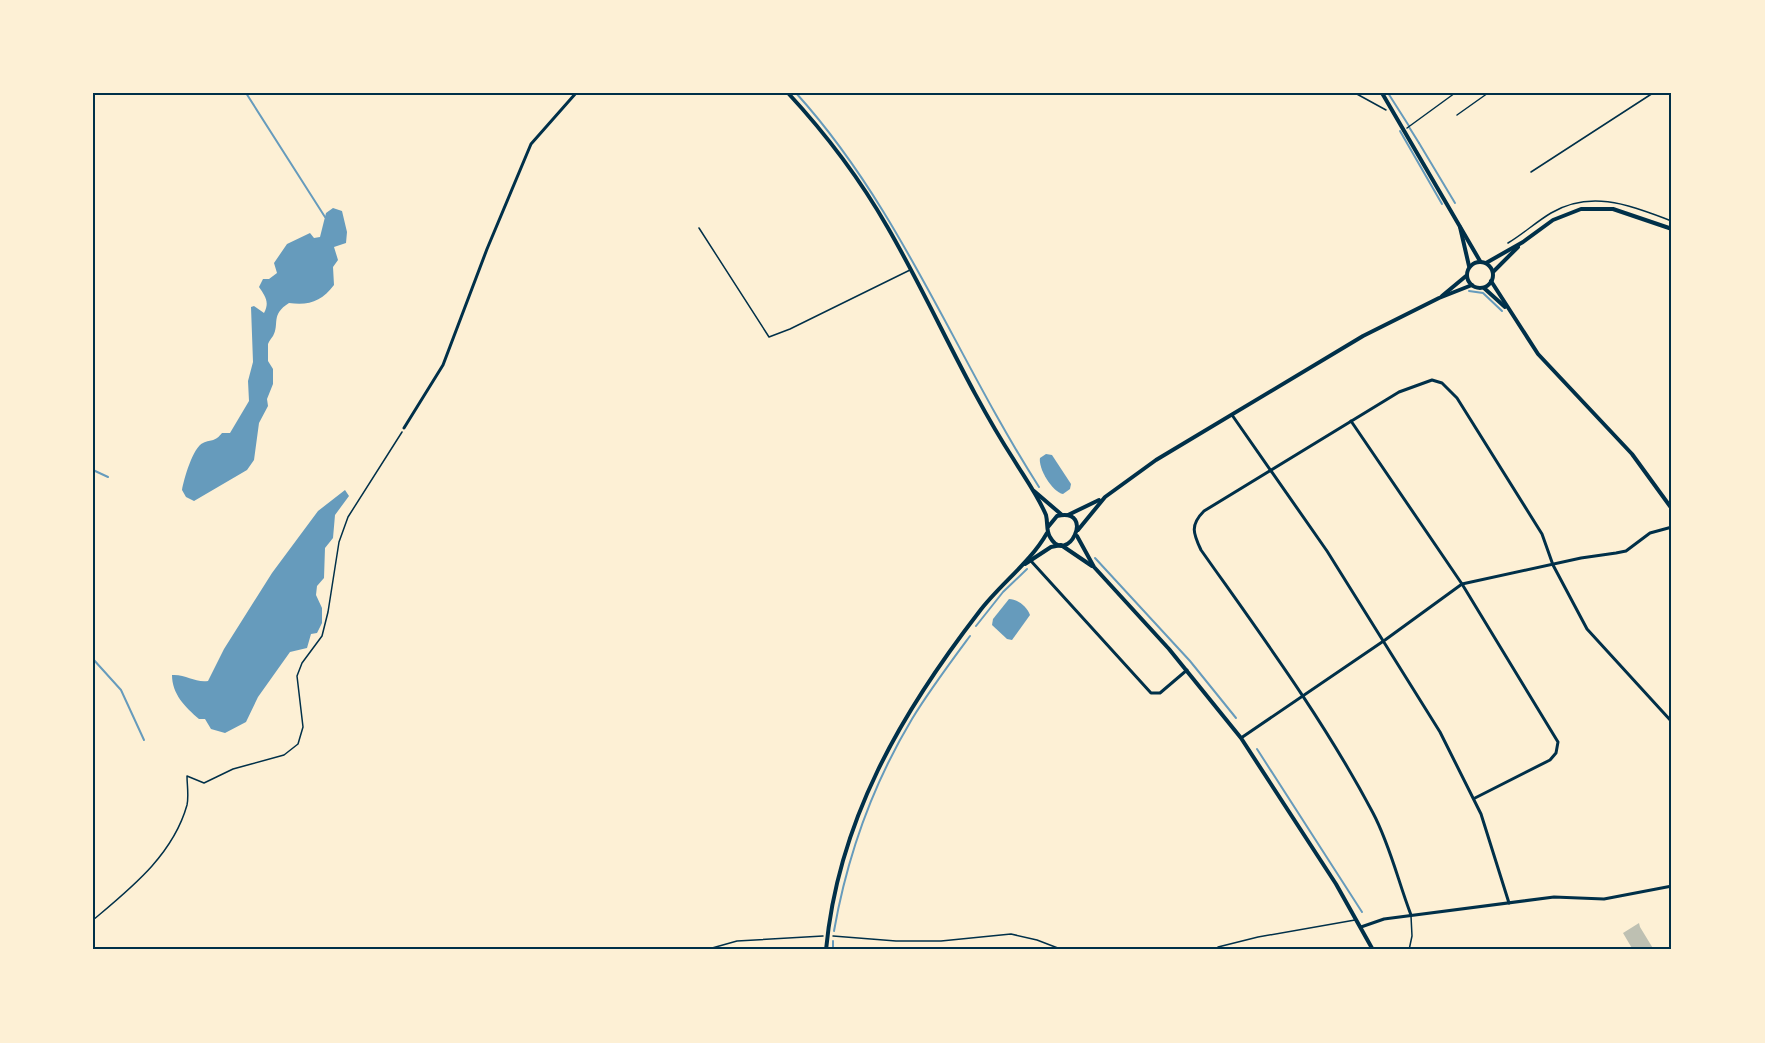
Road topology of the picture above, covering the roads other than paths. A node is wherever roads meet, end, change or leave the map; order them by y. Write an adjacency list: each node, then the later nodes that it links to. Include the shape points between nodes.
1 (576, 93): 25 (street, via 531,144 444,365)
2 (788, 93): 15 (street, via 853,173)
3 (1382, 93): 8 (street)
4 (1488, 93): 6 (lane)
5 (1653, 93): 7 (lane)
6 (1457, 115)
7 (1531, 172)
8 (1460, 227): 12 (street); 14 (street)
9 (699, 228): 15 (lane, via 769,337)
10 (1672, 229): 11 (street, via 1620,211 1589,208 1559,216)
11 (1523, 242): 13 (street); 16 (street)
12 (1480, 261): 13 (street); 14 (street)
13 (1486, 263): 16 (street)
14 (1469, 266): 17 (street)
15 (910, 270): 27 (street, via 980,404)
16 (1493, 272): 18 (street)
17 (1466, 276): 19 (street); 21 (street)
18 (1491, 281): 20 (street); 22 (street)
19 (1472, 285): 20 (street); 21 (street)
20 (1484, 287): 22 (street)
21 (1439, 298): 23 (street, via 1363,336)
22 (1509, 309): 29 (street, via 1550,369 1632,454)
23 (1232, 415): 26 (street); 28 (street, via 1141,470)
24 (1351, 421): 26 (street); 36 (street, via 1418,384 1432,380 1442,383 1457,398 1508,475 1542,534); 39 (street)
25 (404, 428)
26 (1269, 470): 40 (street); 42 (street, via 1204,512 1195,520 1193,533)
27 (1034, 491): 30 (street); 32 (street)
28 (1105, 497): 30 (street); 33 (street)
29 (1672, 509)
30 (1064, 515): 32 (street, via 1053,519); 33 (street, via 1074,521)
31 (1672, 527): 36 (street, via 1650,533 1626,551)
32 (1048, 530): 34 (street, via 1052,541); 37 (street)
33 (1077, 533): 34 (street, via 1070,543); 38 (street)
34 (1061, 545): 35 (street); 38 (street)
35 (1031, 561): 37 (street); 41 (street, via 1151,693 1160,693)
36 (1553, 565): 39 (street); 43 (street, via 1587,629)
37 (1022, 566): 52 (street, via 977,614 913,704 882,757 848,838 834,891)
38 (1094, 567): 41 (street)
39 (1462, 584): 40 (street); 45 (street, via 1558,742 1550,760)
40 (1385, 640): 42 (street); 45 (street, via 1440,732)
41 (1187, 670): 44 (street)
42 (1302, 696): 44 (street); 48 (street, via 1373,812)
43 (1672, 722)
44 (1241, 738): 49 (street)
45 (1474, 799): 47 (street)
46 (1672, 886): 47 (street, via 1604,899 1571,896)
47 (1509, 903): 48 (street)
48 (1411, 915): 50 (street); 54 (lane)
49 (1357, 919): 50 (street); 51 (lane)
50 (1361, 927): 53 (street)
51 (1218, 947)
52 (825, 950)
53 (1373, 950)
54 (1409, 950)

